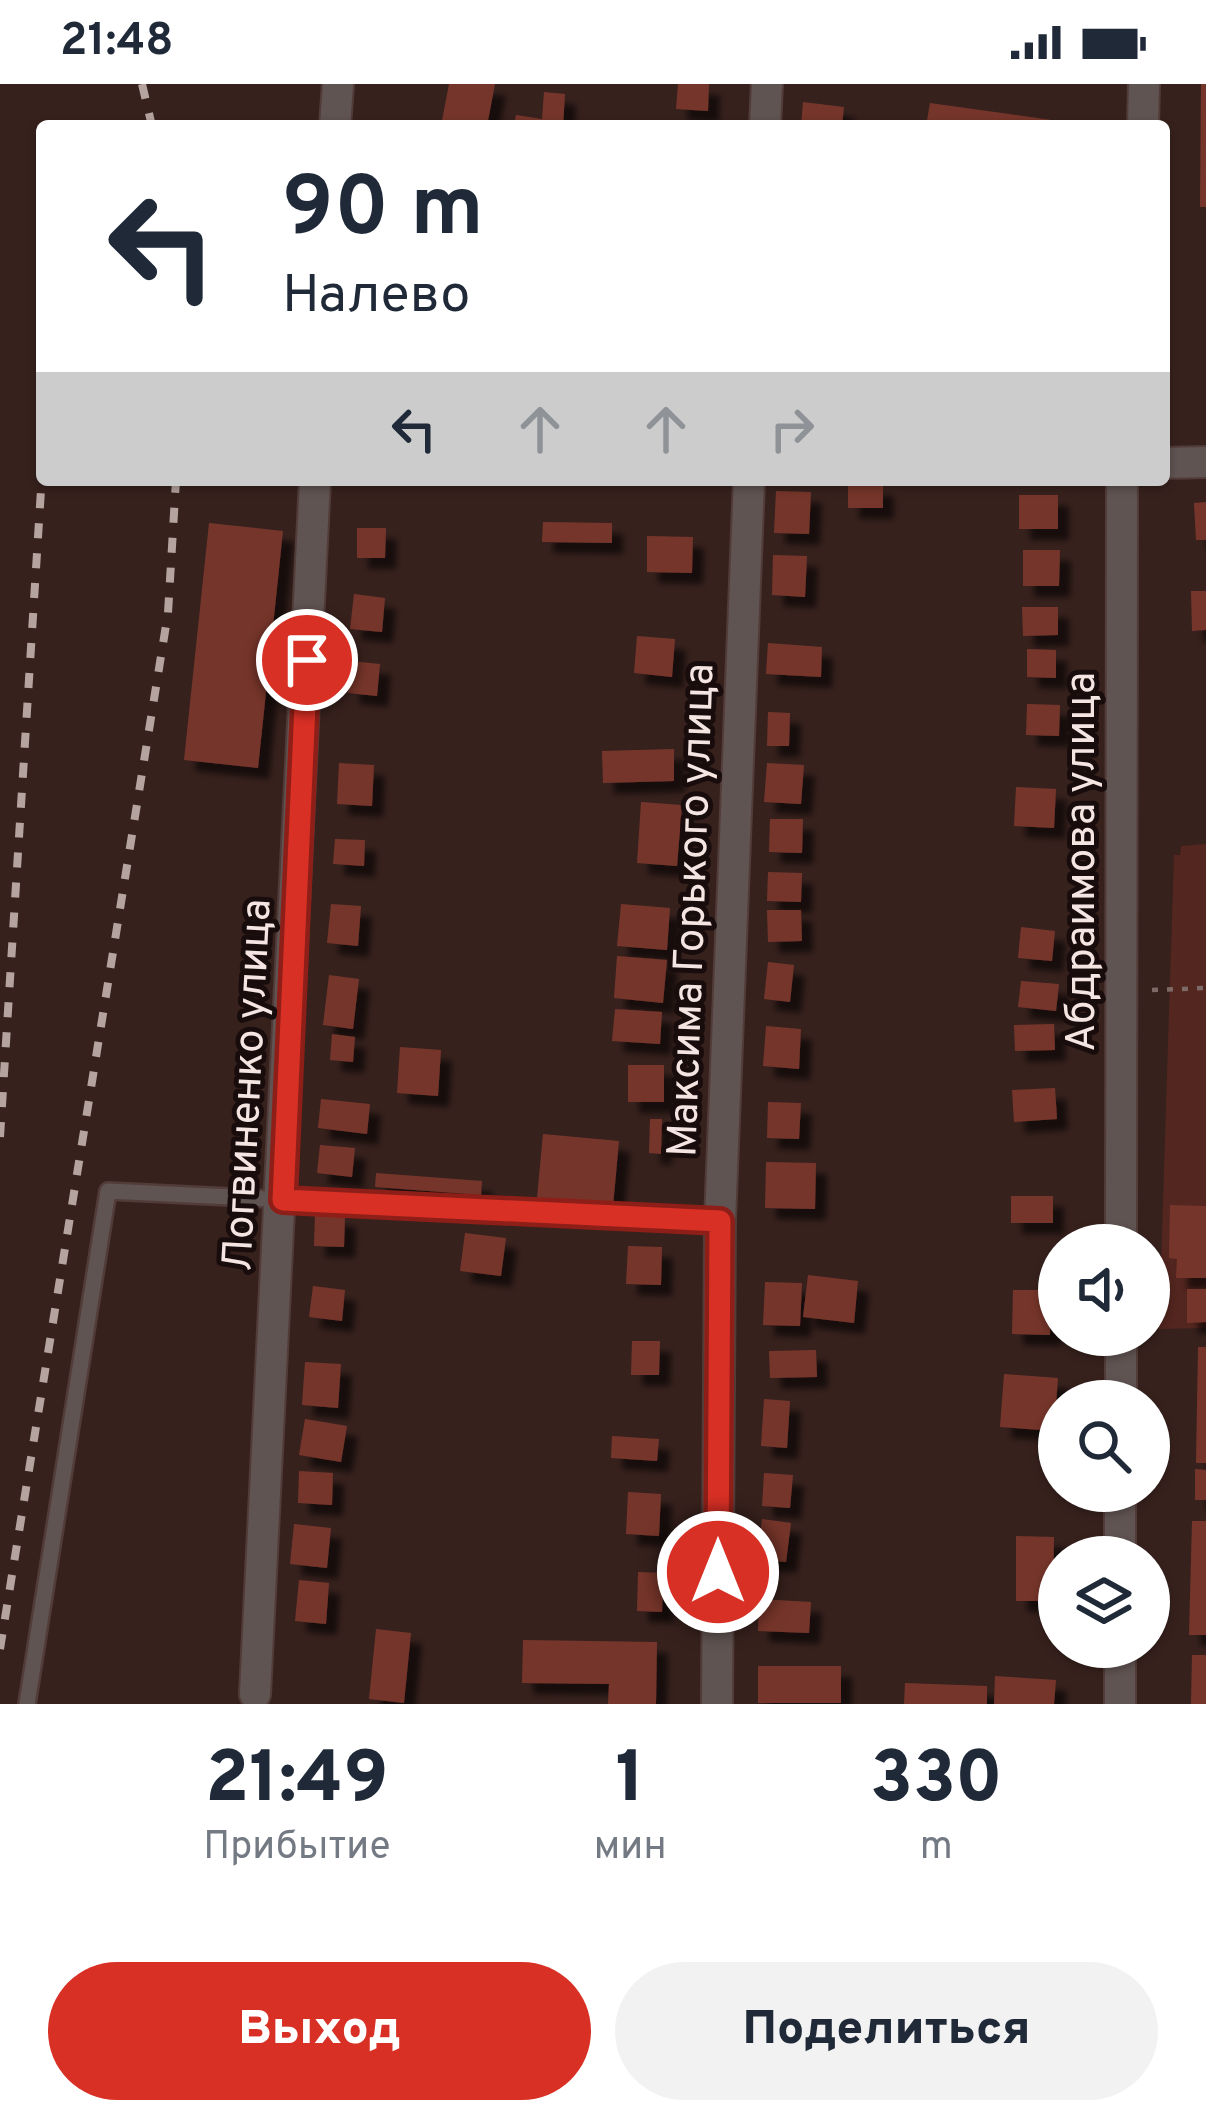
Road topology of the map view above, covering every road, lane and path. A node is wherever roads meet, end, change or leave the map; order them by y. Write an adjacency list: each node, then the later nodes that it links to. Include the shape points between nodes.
1 (338, 84): 4 (street)
2 (767, 84): 5 (street)
3 (1144, 84): 6 (street)
4 (335, 120)
5 (765, 120)
6 (1143, 120)
7 (1206, 462): 8 (street)
8 (1170, 463)
9 (315, 486): 14 (street, Логвиненко улица)
10 (748, 486): 15 (street, Максима Горького улица)
11 (1122, 486): 13 (street, Абдраимова улица)
12 (1206, 988): 13 (path)
13 (1121, 991): 16 (street, Абдраимова улица)
14 (283, 1200): 15 (lane); 18 (street, Логвиненко улица); 19 (lane, via 108,1191)
15 (720, 1221): 20 (street, Максима Горького улица)
16 (1121, 1224)
17 (1120, 1668): 21 (street)
18 (256, 1694)
19 (27, 1704)
20 (717, 1704)
21 (1120, 1704)

